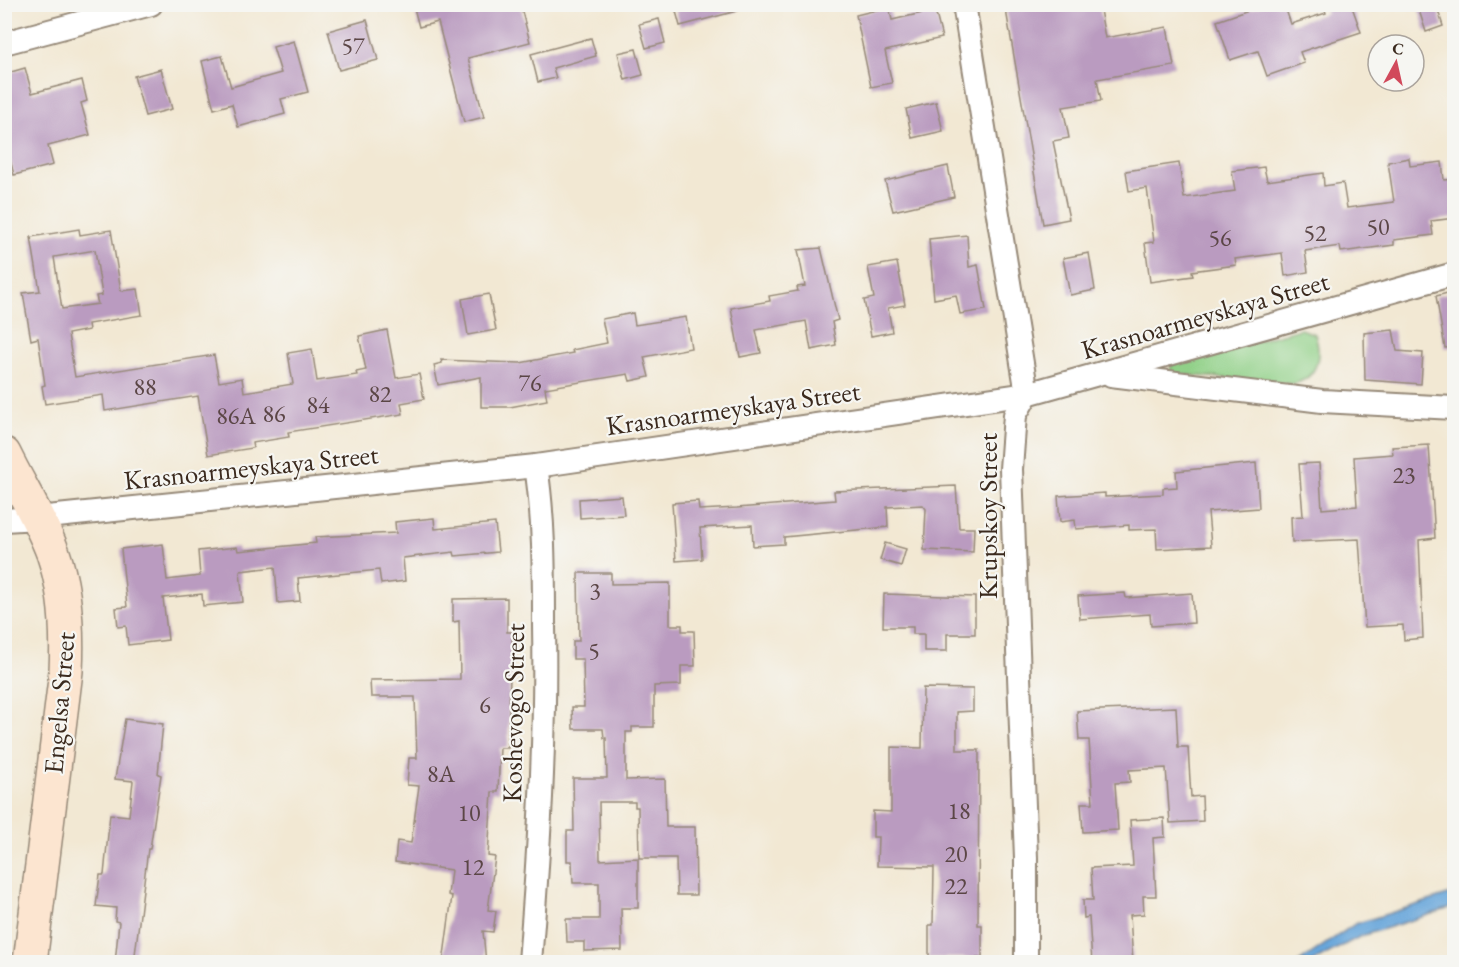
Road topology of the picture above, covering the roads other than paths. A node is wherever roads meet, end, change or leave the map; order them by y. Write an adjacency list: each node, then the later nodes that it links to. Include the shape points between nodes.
1 (151, 4): 3 (street)
2 (964, 4): 6 (street)
3 (4, 43)
4 (1455, 274): 5 (street, Krasnoarmeyskaya Street)
5 (1101, 374): 6 (street, Krasnoarmeyskaya Street); 7 (street, via 1322,401)
6 (1027, 394): 9 (street, Krasnoarmeyskaya Street); 14 (street, Krupskoy Street, via 1016,415 1011,469 1026,858)
7 (1455, 408)
8 (4, 454): 10 (street, Engelsa Street)
9 (536, 466): 10 (street, Krasnoarmeyskaya Street); 13 (street, Koshevogo Street, via 543,509 544,743)
10 (38, 518): 11 (street, Krasnoarmeyskaya Street); 12 (street, Engelsa Street, via 59,573 67,652)
11 (4, 520)
12 (30, 963)
13 (530, 963)
14 (1026, 963)

